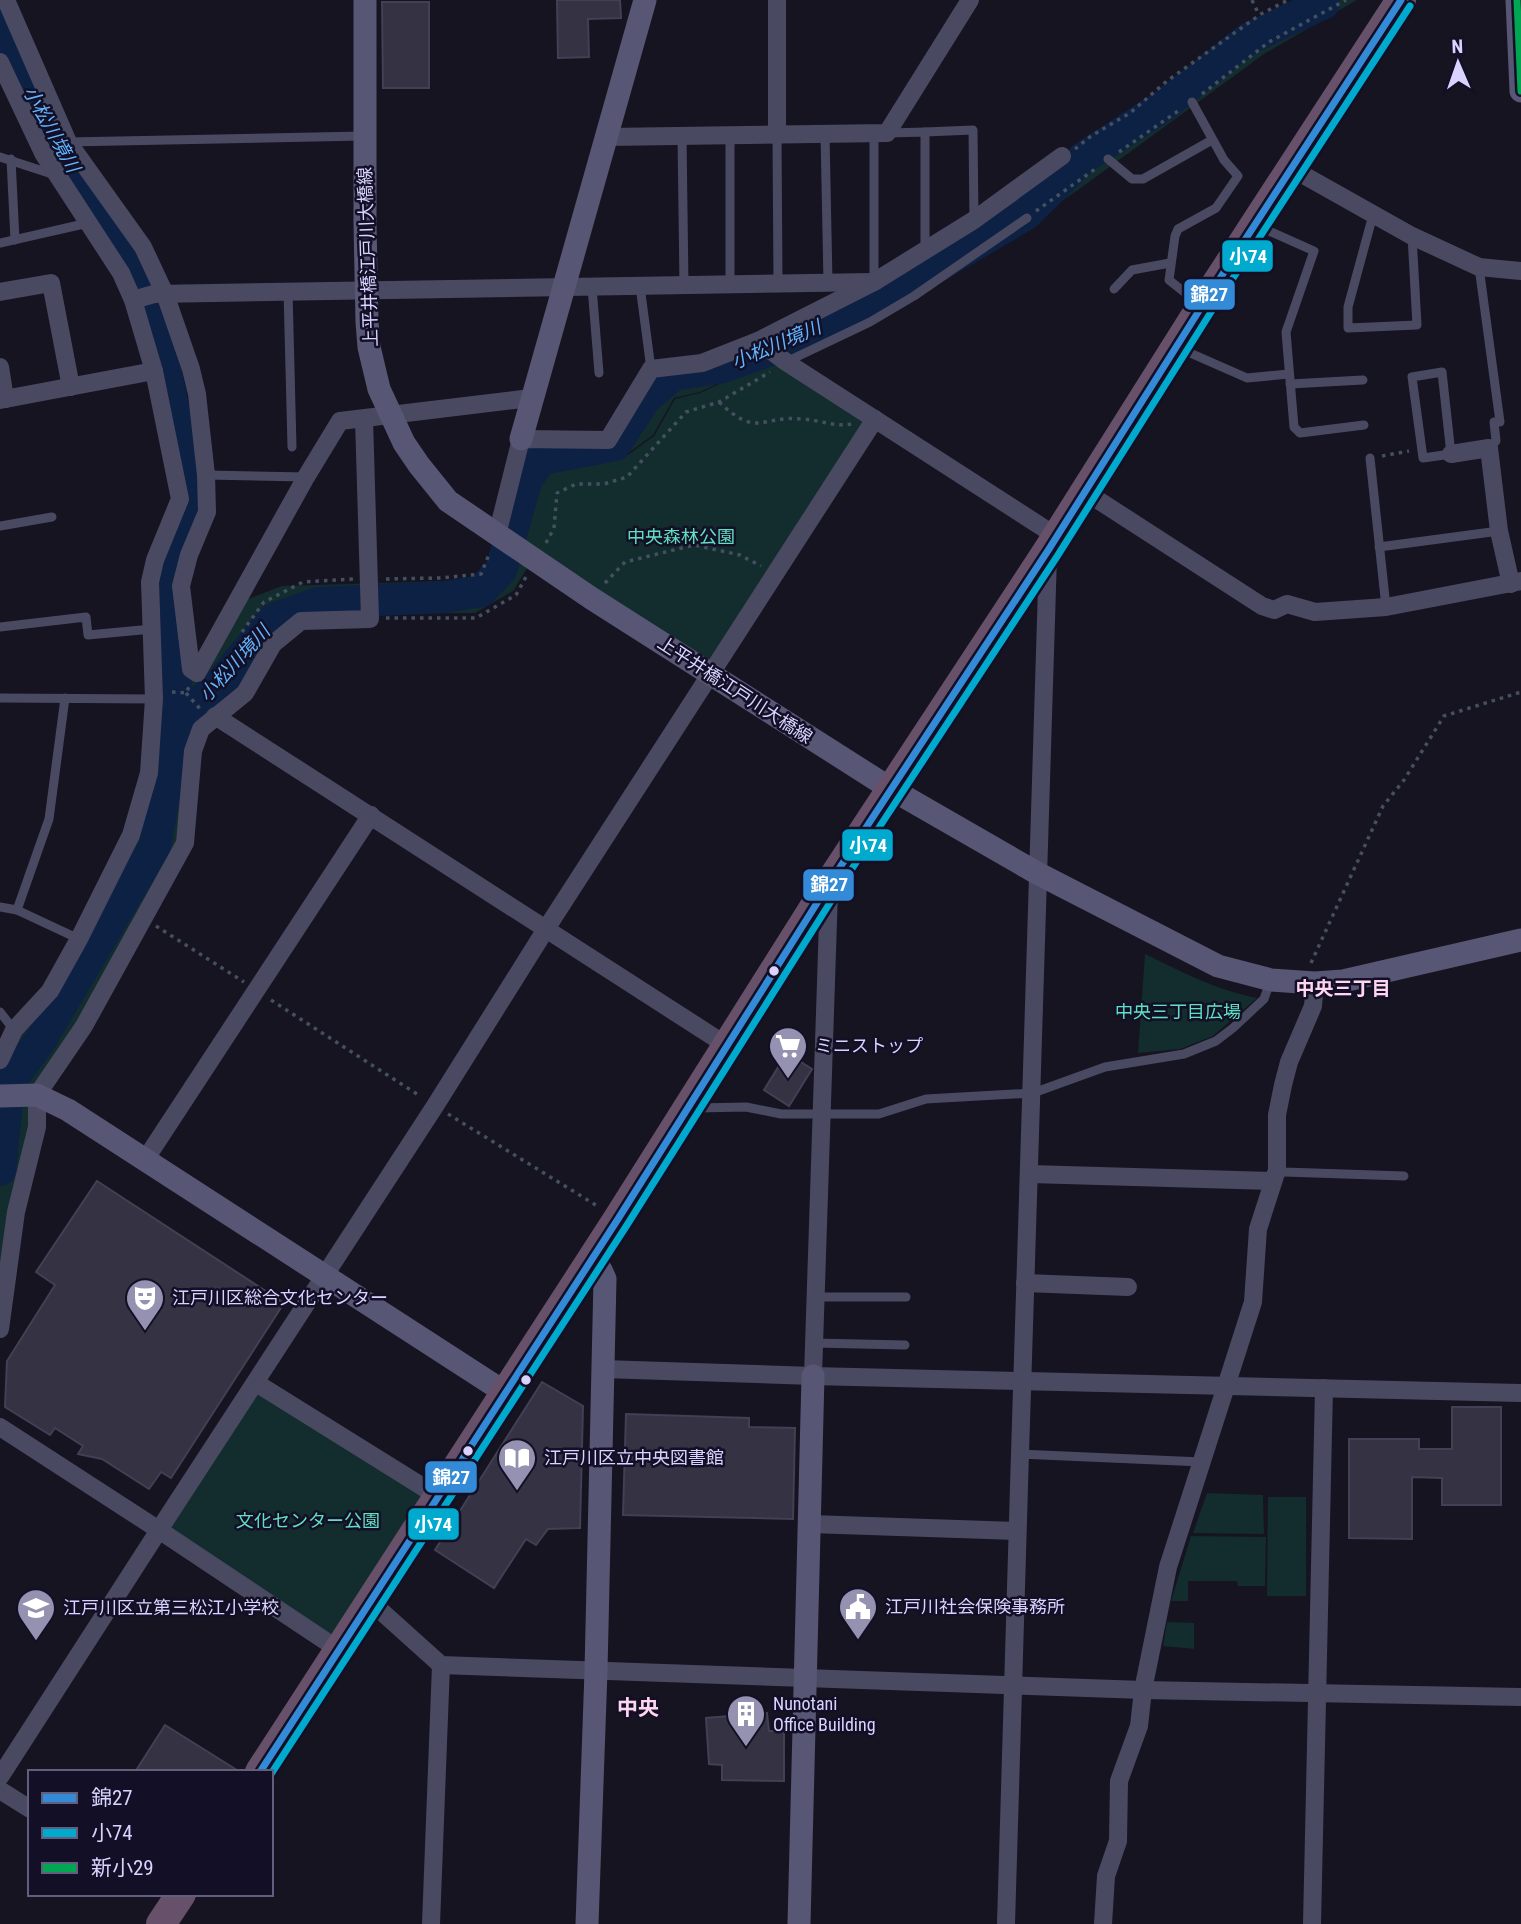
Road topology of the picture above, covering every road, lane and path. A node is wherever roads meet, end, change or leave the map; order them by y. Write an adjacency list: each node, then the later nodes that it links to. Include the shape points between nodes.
1 (6, 0): 24 (street)
2 (365, 0): 18 (street, 上平井橋江戸川大橋線)
3 (645, 0): 22 (street)
4 (777, 0): 21 (street)
5 (970, 0): 16 (street)
6 (1252, 0): 10 (path)
7 (1288, 0): 10 (path)
8 (1401, 0): 30 (highway)
9 (1517, 0): 13 (street)
10 (1259, 15): 26 (path, via 1130,113)
11 (0, 62): 12 (street)
12 (4, 82): 25 (street)
13 (1521, 91)
14 (1192, 102): 23 (lane)
15 (925, 132): 16 (lane); 34 (lane, via 973,130); 40 (lane)
16 (881, 133): 17 (street); 45 (lane)
17 (825, 134): 21 (street); 44 (lane)
18 (365, 136): 24 (lane); 52 (street, 上平井橋江戸川大橋線)
19 (682, 136): 20 (street); 22 (street); 48 (lane)
20 (730, 136): 21 (street); 47 (lane)
21 (777, 136): 46 (lane)
22 (606, 137): 51 (street)
23 (1212, 140): 29 (lane, via 1143,179 1132,179); 41 (lane, via 1238,176 1216,208 1178,229)
24 (65, 143): 25 (lane); 56 (street, via 143,247)
25 (46, 152): 31 (street)
26 (1062, 156): 34 (street)
27 (0, 157): 28 (lane)
28 (11, 159): 31 (lane); 38 (lane)
29 (1108, 159)
30 (1291, 168): 32 (street); 36 (highway)
31 (57, 176): 35 (street)
32 (1373, 215): 37 (street); 37 (lane, via 1348,307 1349,328 1417,325)
33 (1027, 218): 61 (lane, via 914,296)
34 (974, 220): 40 (street)
35 (88, 223): 38 (lane); 57 (street)
36 (1255, 225): 58 (highway); 66 (lane, via 1314,251 1286,332)
37 (1412, 236): 42 (street)
38 (15, 240): 39 (lane)
39 (0, 243)
40 (925, 251): 45 (street)
41 (1170, 264): 53 (lane, via 1132,270); 58 (lane, via 1169,280)
42 (1479, 267): 43 (street); 79 (lane, via 1500,422 1494,422 1496,441)
43 (1521, 271)
44 (828, 282): 45 (street); 46 (street)
45 (874, 282): 59 (street)
46 (778, 283): 47 (street)
47 (730, 284): 48 (street)
48 (684, 285): 49 (street)
49 (640, 286): 50 (street); 63 (lane)
50 (592, 287): 51 (street); 65 (lane)
51 (565, 288): 52 (street); 69 (street)
52 (366, 289): 54 (street); 72 (street, 上平井橋江戸川大橋線, via 373,368)
53 (1114, 289)
54 (288, 290): 56 (street); 78 (lane)
55 (0, 292): 68 (street, via 51,283)
56 (160, 294): 57 (street); 76 (street, via 197,394)
57 (133, 300): 64 (street)
58 (1202, 306): 60 (highway)
59 (761, 344): 61 (street); 63 (street, via 702,363)
60 (1176, 347): 66 (lane, via 1247,377); 85 (highway)
61 (784, 361): 71 (path); 74 (street)
62 (0, 366): 70 (street)
63 (651, 369): 77 (street, via 608,440)
64 (154, 371): 68 (street); 76 (street)
65 (598, 373)
66 (1290, 379): 67 (lane); 75 (lane, via 1294,427 1300,433)
67 (1363, 380)
68 (71, 387): 70 (street)
69 (531, 398): 72 (street); 77 (street)
70 (3, 400)
71 (719, 402): 74 (path, via 735,417 755,424 800,418 838,426); 92 (path, via 686,412 627,477 604,484 576,484 557,493 554,528)
72 (390, 415): 73 (street); 89 (street, 上平井橋江戸川大橋線, via 419,465 448,501)
73 (364, 419): 84 (street, via 340,421); 97 (street)
74 (875, 419): 90 (street); 93 (street)
75 (1364, 425)
76 (185, 439): 83 (street); 99 (street, via 180,499 150,582)
77 (521, 439): 89 (street)
78 (292, 447)
79 (1489, 448): 81 (street); 88 (street)
80 (1421, 449): 81 (lane, via 1423,458); 81 (lane, via 1412,377 1442,372); 82 (path)
81 (1451, 454)
82 (1370, 458): 91 (lane)
83 (206, 475): 84 (lane); 84 (street, via 207,512 181,586 191,669 197,673)
84 (306, 477)
85 (1084, 491): 90 (highway); 96 (street, via 1262,606 1274,610 1287,604 1315,612)
86 (52, 517): 87 (lane)
87 (0, 526)
88 (1499, 531): 91 (lane); 94 (street)
89 (505, 540): 92 (street, 上平井橋江戸川大橋線)
90 (1052, 542): 108 (highway); 110 (street)
91 (1379, 547): 96 (lane)
92 (535, 561): 95 (street, 上平井橋江戸川大橋線); 97 (path, via 516,595 476,618)
93 (776, 573): 95 (path, via 740,555 694,545 625,562); 100 (street)
94 (1516, 583): 96 (street)
95 (592, 598): 100 (street, 上平井橋江戸川大橋線)
96 (1386, 607)
97 (370, 613): 106 (street, via 301,621 273,644 245,693)
98 (0, 627): 99 (lane, via 86,617 88,635)
99 (152, 629): 105 (street)
100 (711, 675): 108 (street, 上平井橋江戸川大橋線); 115 (street)
101 (0, 689): 103 (lane)
102 (1521, 692): 107 (path, via 1444,716)
103 (0, 698): 104 (lane)
104 (65, 698): 105 (lane); 113 (lane, via 49,819)
105 (154, 699): 116 (street, via 149,773 131,835)
106 (215, 716): 109 (street); 114 (street, via 201,729 193,751 186,843)
107 (1404, 780)
108 (891, 789): 110 (street, 上平井橋江戸川大橋線); 111 (highway)
109 (371, 815): 115 (street); 120 (street)
110 (1037, 873): 118 (street, 上平井橋江戸川大橋線, via 1217,966); 125 (street)
111 (829, 884): 123 (highway); 130 (street)
112 (0, 907): 113 (lane)
113 (17, 910): 116 (lane)
114 (143, 917): 120 (path); 126 (street, via 84,1026)
115 (546, 929): 123 (street); 128 (street)
116 (79, 939): 122 (street, via 50,991)
117 (1521, 940): 119 (street, 上平井橋江戸川大橋線, via 1343,981)
118 (1271, 980): 119 (street, 上平井橋江戸川大橋線); 125 (lane, via 1264,999 1216,1041 1184,1054 1105,1067)
119 (1315, 983): 133 (street, via 1313,1006 1283,1085)
120 (256, 990): 128 (path); 131 (street)
121 (0, 1012): 122 (lane)
122 (15, 1030): 124 (street)
123 (726, 1045): 129 (highway)
124 (0, 1060)
125 (1032, 1093): 130 (lane, via 926,1099 879,1114); 132 (street)
126 (30, 1095): 127 (street); 131 (street, via 68,1110); 142 (street, via 37,1127 16,1212)
127 (0, 1096)
128 (435, 1106): 135 (path); 137 (street)
129 (687, 1109): 130 (lane, via 727,1106 781,1115); 135 (highway)
130 (823, 1115): 140 (street)
131 (145, 1160): 137 (street)
132 (1030, 1174): 133 (street); 138 (street)
133 (1275, 1175): 134 (lane); 149 (street, via 1258,1229 1253,1302)
134 (1404, 1176)
135 (618, 1219): 136 (highway)
136 (589, 1263): 145 (street, via 601,1270 605,1279); 151 (highway)
137 (324, 1275): 148 (street); 151 (street)
138 (1025, 1283): 139 (street); 147 (street)
139 (1128, 1287)
140 (816, 1297): 141 (lane); 143 (street)
141 (906, 1297)
142 (0, 1329)
143 (814, 1343): 144 (lane); 146 (street)
144 (905, 1345)
145 (603, 1369): 146 (street); 163 (street)
146 (813, 1376): 147 (street); 157 (street)
147 (1021, 1380): 149 (street); 154 (street)
148 (256, 1383): 156 (street); 158 (street)
149 (1226, 1386): 150 (street); 155 (street)
150 (1324, 1388): 152 (street); 167 (street)
151 (506, 1393): 156 (highway)
152 (1521, 1393)
153 (0, 1427): 158 (street)
154 (1019, 1454): 155 (lane); 159 (street)
155 (1202, 1462): 166 (street, via 1168,1567)
156 (439, 1497): 160 (highway)
157 (810, 1524): 159 (street); 164 (street)
158 (159, 1530): 161 (street); 170 (street)
159 (1017, 1531): 165 (street)
160 (371, 1602): 161 (highway); 162 (street)
161 (340, 1650): 169 (highway)
162 (441, 1665): 163 (street); 173 (street)
163 (596, 1671): 164 (street); 174 (street)
164 (806, 1678): 165 (street); 175 (street)
165 (1013, 1684): 166 (street); 176 (street)
166 (1143, 1689): 167 (street); 177 (street, via 1139,1726 1119,1781 1118,1841 1106,1876)
167 (1317, 1692): 168 (street); 178 (street)
168 (1521, 1698)
169 (261, 1770)
170 (0, 1777)
171 (0, 1790): 172 (street)
172 (28, 1808)
173 (431, 1924)
174 (587, 1924)
175 (799, 1924)
176 (1006, 1924)
177 (1103, 1924)
178 (1312, 1924)

